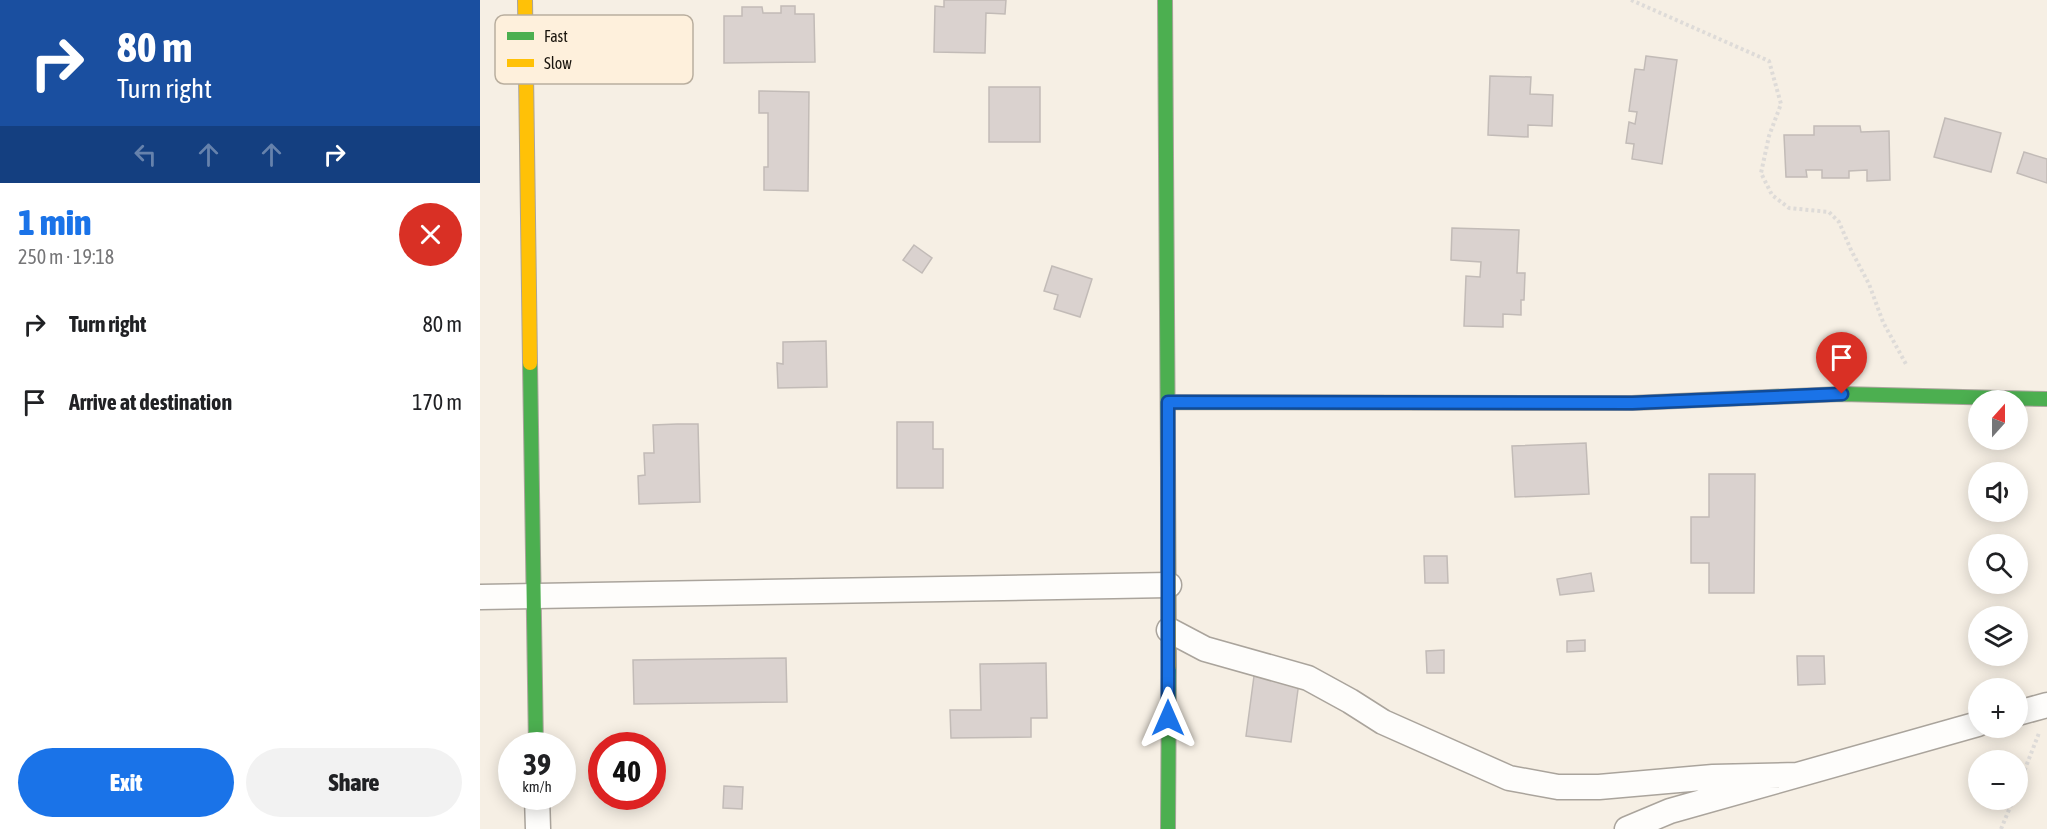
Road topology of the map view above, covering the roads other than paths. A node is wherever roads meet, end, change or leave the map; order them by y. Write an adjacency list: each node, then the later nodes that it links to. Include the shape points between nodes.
1 (525, 0): 3 (street)
2 (1165, 0): 6 (street)
3 (525, 15)
4 (526, 84): 8 (street)
5 (2047, 399): 6 (street, via 1842,394 1632,403)
6 (1168, 402): 7 (street)
7 (1169, 585): 8 (street); 10 (street)
8 (534, 595): 9 (street); 14 (street)
9 (480, 597)
10 (1169, 630): 15 (street, via 1205,649 1308,678 1383,722 1509,778 1558,787 1599,787 1713,777); 18 (street)
11 (2028, 713): 12 (street)
12 (2045, 714)
13 (1968, 727): 15 (street)
14 (536, 732)
15 (1797, 775): 19 (street, via 1670,811)
16 (537, 810): 17 (street)
17 (538, 829)
18 (1168, 829)
19 (1627, 829)

